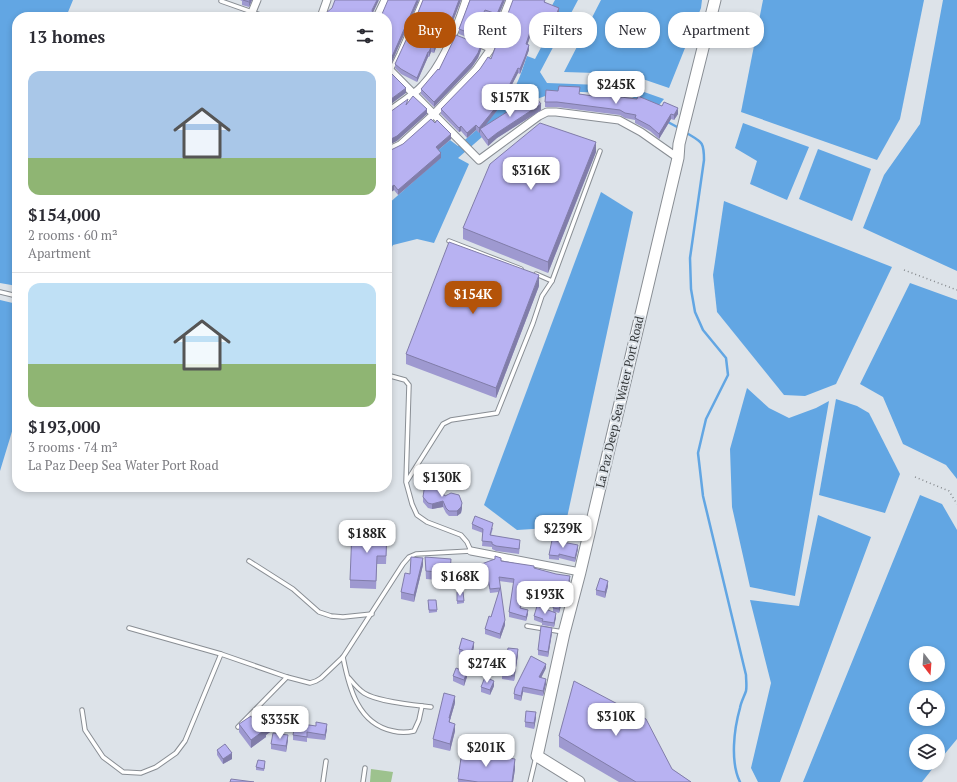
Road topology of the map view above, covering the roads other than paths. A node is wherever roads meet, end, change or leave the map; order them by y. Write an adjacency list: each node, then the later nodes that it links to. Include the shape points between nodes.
1 (257, 0): 10 (street)
2 (326, 0): 11 (street)
3 (385, 0): 12 (street)
4 (422, 0): 19 (lane)
5 (466, 0): 13 (street)
6 (510, 0): 18 (street)
7 (715, 0): 26 (main road, La Paz Deep Sea Water Port Road, via 678,144)
8 (221, 1): 9 (lane)
9 (246, 12)
10 (252, 12)
11 (322, 12)
12 (379, 12)
13 (456, 27)
14 (456, 36): 15 (lane)
15 (460, 38)
16 (446, 48): 21 (street, via 434,71)
17 (485, 48): 18 (lane)
18 (490, 50): 23 (street, via 464,84)
19 (392, 64)
20 (392, 72): 21 (street)
21 (414, 94): 22 (street); 23 (street)
22 (392, 109)
23 (434, 114): 24 (street, via 400,145); 26 (street, via 479,160 547,112 619,120)
24 (392, 149)
25 (600, 151): 30 (lane)
26 (678, 158): 37 (main road, La Paz Deep Sea Water Port Road)
27 (449, 241): 28 (lane)
28 (522, 269)
29 (530, 272): 30 (lane)
30 (552, 281): 34 (lane, via 542,296 497,413 451,420 443,424)
31 (0, 292): 32 (lane)
32 (12, 295)
33 (392, 376): 34 (lane, via 405,380 409,385)
34 (406, 482): 35 (lane, via 417,515 461,535)
35 (470, 551): 37 (street); 38 (lane, via 416,554 409,557)
36 (249, 561): 38 (lane, via 294,589 319,612 343,617)
37 (580, 572): 41 (main road, La Paz Deep Sea Water Port Road)
38 (372, 614): 43 (lane)
39 (528, 626): 41 (lane)
40 (129, 628): 42 (lane)
41 (564, 632): 50 (main road, La Paz Deep Sea Water Port Road)
42 (221, 654): 45 (lane); 48 (lane, via 185,741 176,753 156,767 141,773 123,772 103,757 85,730)
43 (343, 657): 44 (lane); 45 (lane, via 316,682 310,683)
44 (347, 676): 46 (lane, via 357,689 366,695); 46 (lane, via 356,702 369,720 385,729 404,733 414,731)
45 (287, 677): 49 (lane)
46 (422, 706): 47 (lane)
47 (431, 707)
48 (82, 710)
49 (238, 727)
50 (537, 756): 55 (lane); 56 (main road)
51 (326, 761): 53 (lane)
52 (365, 768): 54 (lane)
53 (323, 782)
54 (363, 782)
55 (530, 782)
56 (579, 782)

